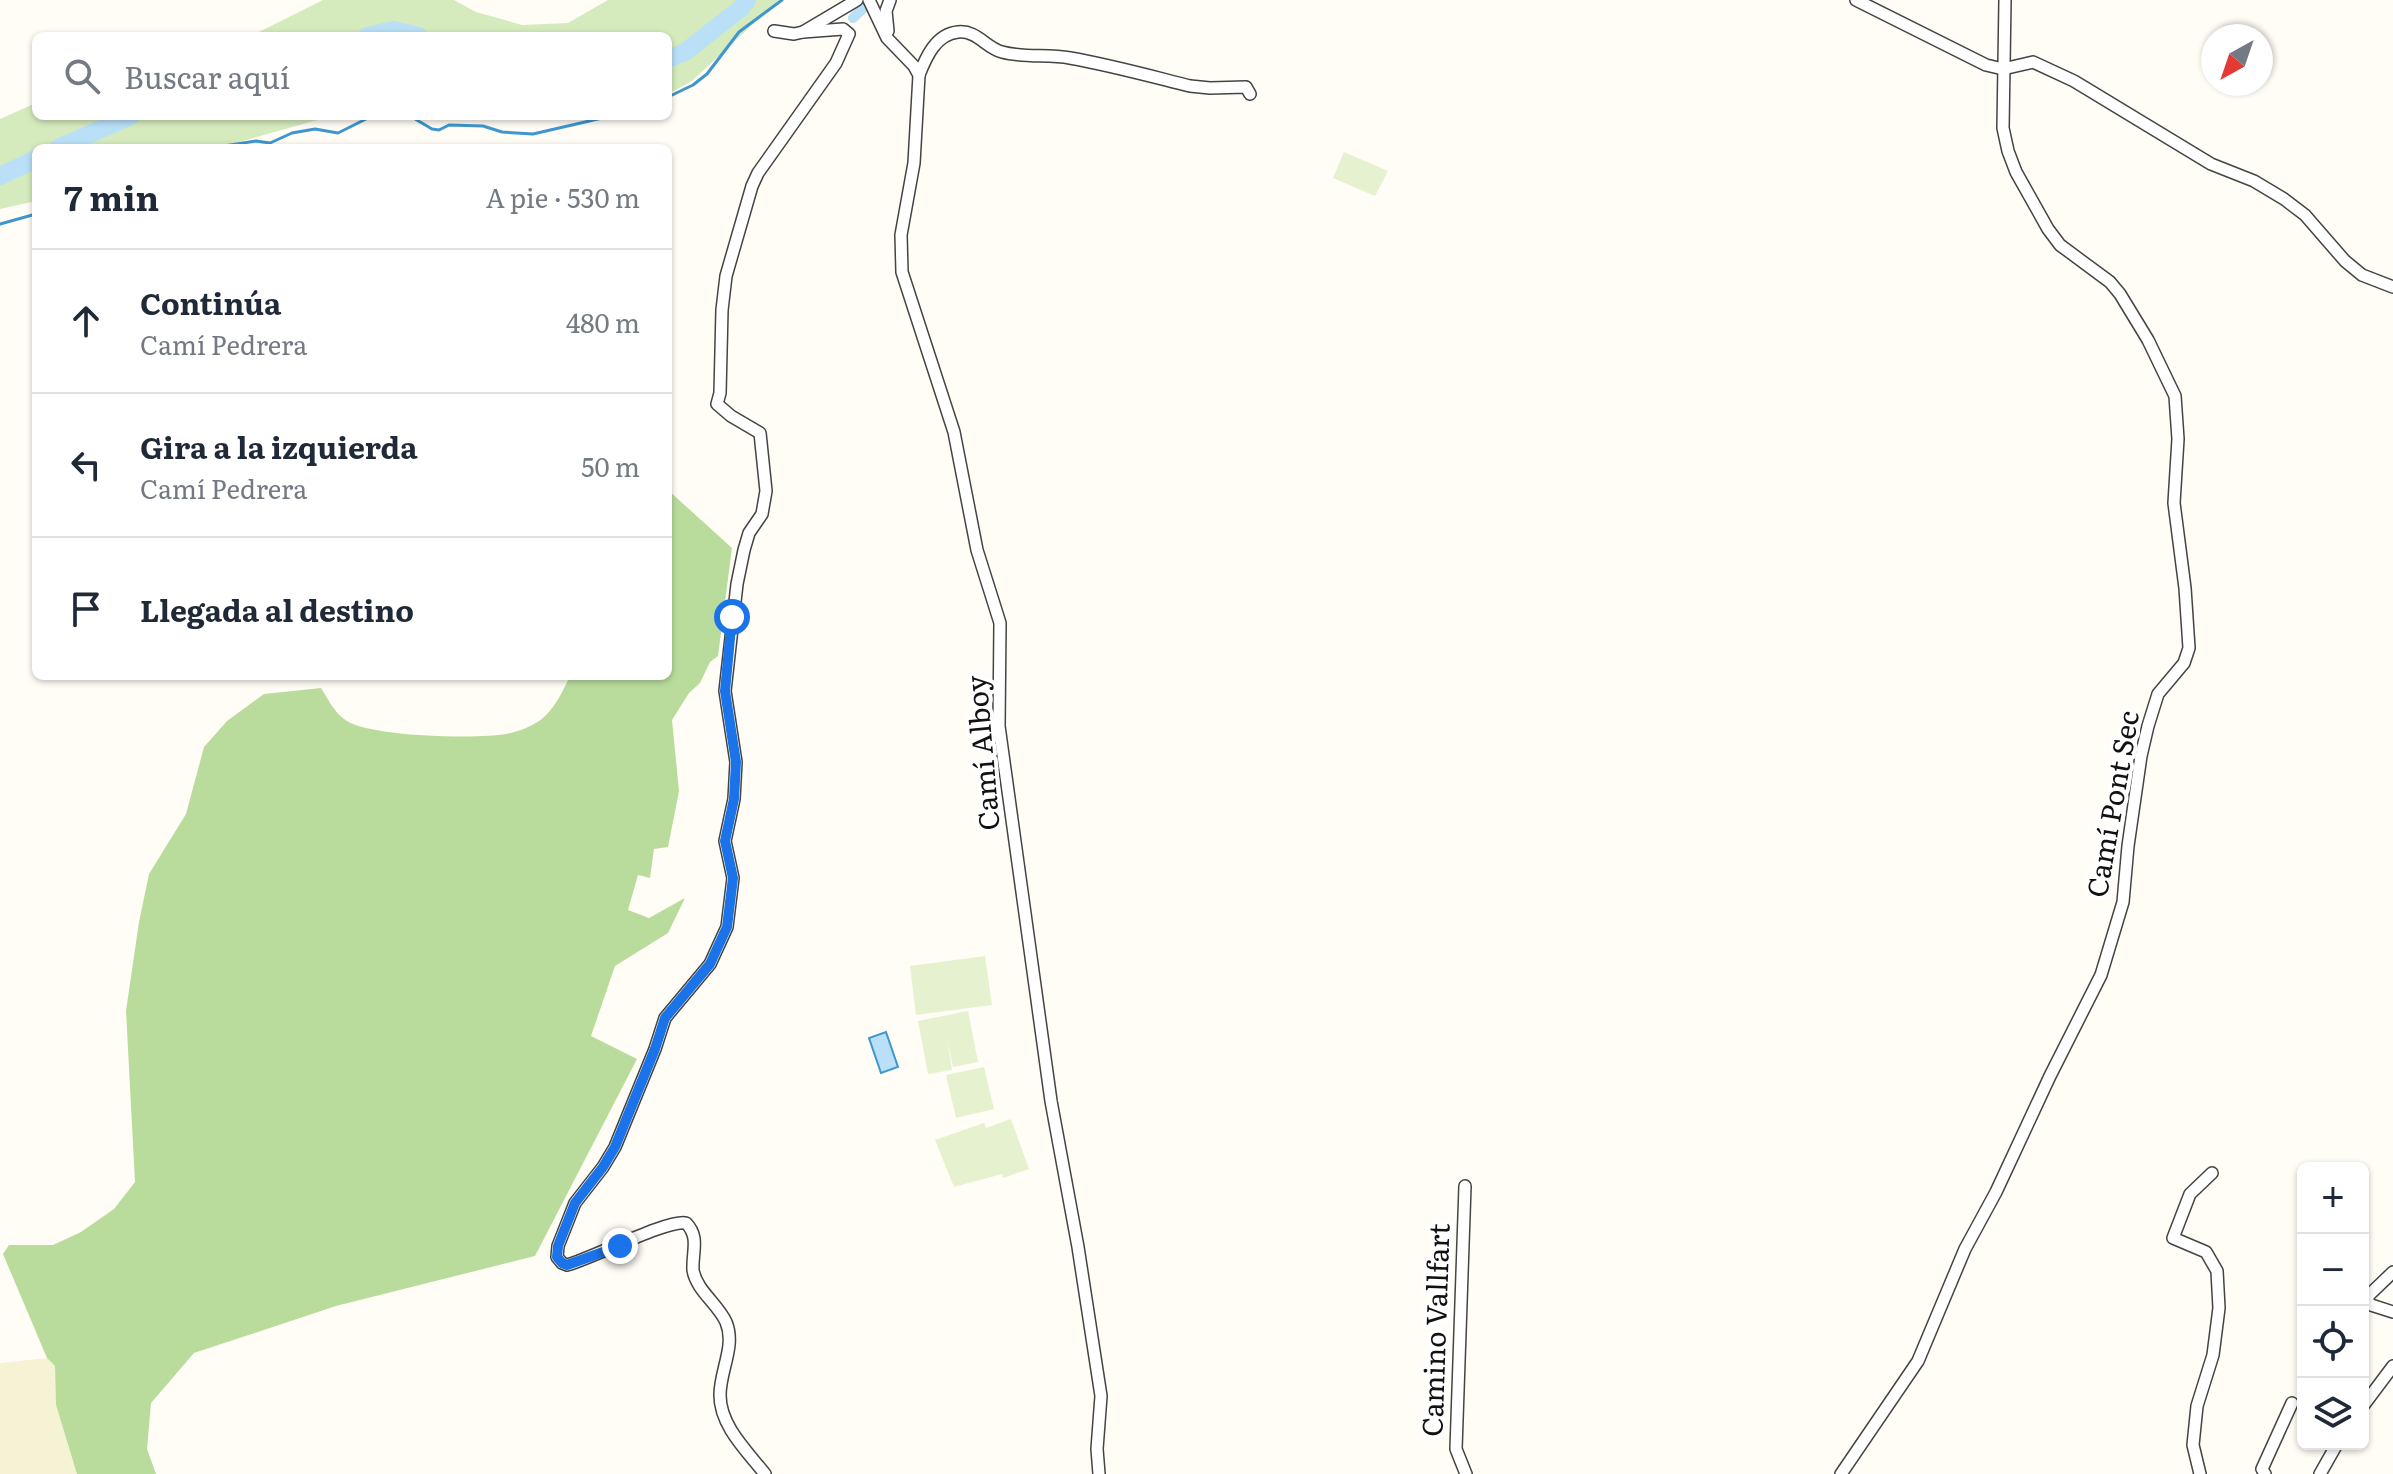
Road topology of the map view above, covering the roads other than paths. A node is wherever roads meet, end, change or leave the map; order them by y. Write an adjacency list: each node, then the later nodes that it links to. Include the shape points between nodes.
1 (857, 0): 7 (street)
2 (869, 0): 8 (street)
3 (890, 0): 8 (street, via 887,29)
4 (1856, 0): 9 (street)
5 (2005, 0): 9 (street, Camí Pont Sec)
6 (774, 31): 7 (street)
7 (803, 32): 21 (street, via 843,29 849,34 836,63 752,186 726,276 722,310 717,404 760,433 766,491 762,514 744,550 727,668 725,691 736,762 725,841 733,878 727,927 710,964 665,1018 615,1147 575,1203 557,1257 567,1265 670,1223 692,1228 693,1271 728,1331 720,1397 723,1415)
8 (894, 47): 10 (street)
9 (2003, 69): 12 (street, via 2033,62 2211,164 2254,181 2305,215 2362,275); 24 (street, Camí Pont Sec, via 2003,128 2016,172 2060,245 2120,294 2175,396 2174,503 2189,648 2184,663 2158,694 2148,726 2123,902 2101,975 1965,1249 1918,1361)
10 (919, 75): 11 (street, via 933,46 961,32 1005,53 1067,58 1190,86 1246,87); 22 (street, Camí Alboy, via 914,163 901,235 902,272 954,432 977,550 1000,623 999,726 1051,1101 1101,1396)
11 (1250, 94)
12 (2393, 287)
13 (2212, 1173): 25 (street, via 2190,1194 2173,1238 2206,1252 2217,1271 2213,1355 2197,1406 2193,1445)
14 (1465, 1186): 23 (street, Camino Vallfart, via 1456,1449)
15 (2393, 1272): 16 (street, via 2368,1296 2368,1304)
16 (2393, 1312)
17 (2393, 1366): 18 (street)
18 (2369, 1398)
19 (2292, 1403): 26 (street, via 2262,1469)
20 (2334, 1450): 27 (street)
21 (765, 1474)
22 (1099, 1474)
23 (1466, 1474)
24 (1841, 1474)
25 (2200, 1474)
26 (2265, 1474)
27 (2320, 1474)

